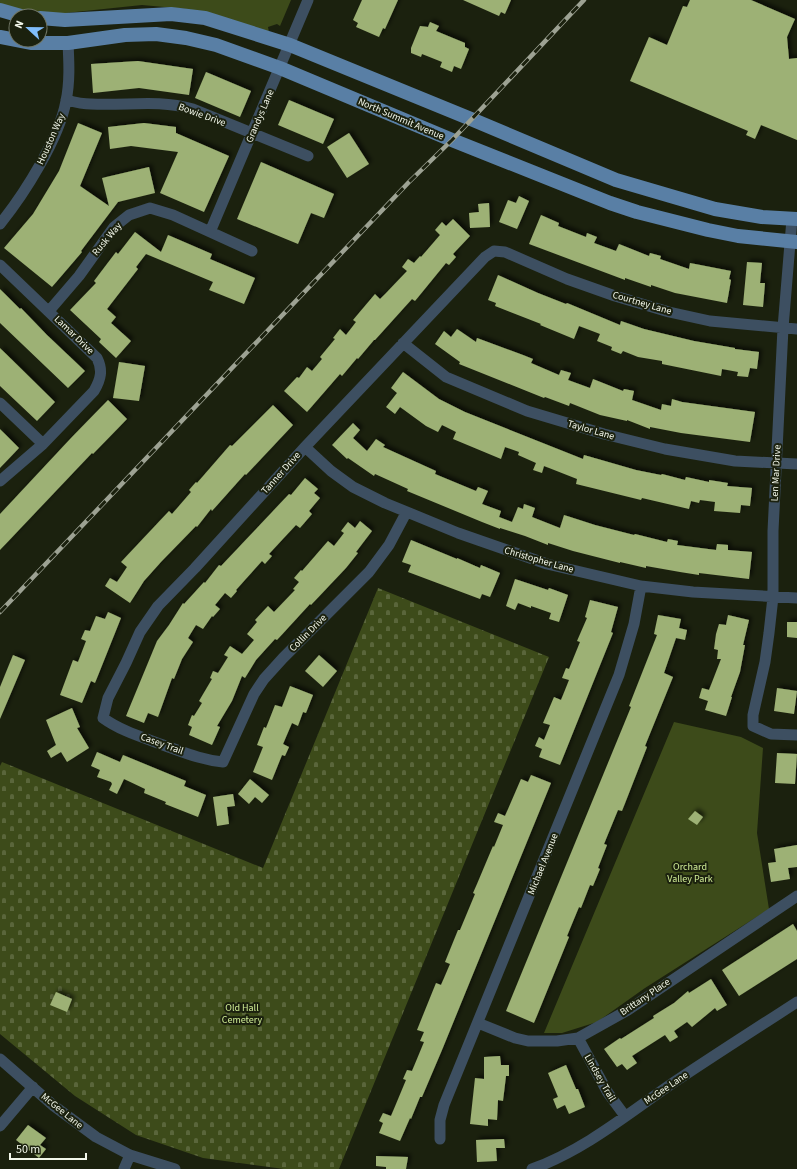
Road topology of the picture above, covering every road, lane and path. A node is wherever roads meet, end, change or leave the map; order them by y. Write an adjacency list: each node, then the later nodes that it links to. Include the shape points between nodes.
1 (308, 0): 6 (street, Grandys Lane)
2 (48, 19): 3 (main road)
3 (65, 20): 5 (main road); 6 (main road, via 171,14 205,18)
4 (0, 37): 5 (main road, North Summit Avenue, via 32,43)
5 (68, 43): 7 (main road, North Summit Avenue, via 125,35 156,34 216,45); 8 (street, Houston Way)
6 (290, 45): 7 (street, Grandys Lane); 11 (main road)
7 (280, 68): 9 (street, Grandys Lane); 12 (main road, North Summit Avenue)
8 (66, 100): 9 (street, Bowie Drive, via 89,104 177,105); 14 (street, Houston Way, via 48,150 27,187)
9 (252, 134): 10 (street, Bowie Drive); 15 (street, Grandys Lane)
10 (308, 156)
11 (616, 180): 12 (main road); 13 (main road, via 715,209 762,217)
12 (610, 203): 16 (main road, North Summit Avenue, via 708,230)
13 (794, 219): 16 (street, Len Mar Drive)
14 (0, 224)
15 (210, 232): 17 (street, Rusk Way); 20 (street, Rusk Way, via 173,215 150,208 129,215 114,227)
16 (794, 242): 21 (street, Len Mar Drive)
17 (252, 251)
18 (494, 251): 21 (street, Courtney Lane, via 505,252 567,279 615,296 670,312 710,321); 23 (street, Tanner Drive)
19 (0, 265): 20 (street, Lamar Drive)
20 (49, 311): 25 (street, Lamar Drive, via 97,358 101,373 94,391)
21 (783, 328): 22 (street, Courtney Lane); 27 (street, Len Mar Drive)
22 (797, 328)
23 (403, 343): 26 (street, Tanner Drive); 27 (street, Taylor Lane, via 446,377 527,411 665,449 735,461)
24 (0, 403): 25 (street)
25 (43, 444): 29 (street, Lamar Drive)
26 (305, 447): 30 (street, Christopher Lane, via 353,487); 34 (street, Tanner Drive, via 158,606 140,632 108,698)
27 (777, 463): 28 (street, Taylor Lane); 32 (street, Len Mar Drive)
28 (797, 464)
29 (0, 481)
30 (406, 513): 31 (street, Christopher Lane, via 546,564); 36 (street, Collin Drive, via 389,545 369,572 264,679 254,694)
31 (641, 586): 32 (street, Christopher Lane); 39 (street, Michael Avenue, via 634,624 619,675)
32 (773, 597): 33 (street, Christopher Lane); 35 (street, Len Mar Drive, via 765,662 753,715 753,726 771,734)
33 (797, 598)
34 (103, 718): 36 (street, Casey Trail, via 117,728 144,738 207,760)
35 (797, 735)
36 (223, 762)
37 (797, 896): 40 (street, Brittany Place, via 628,1010)
38 (797, 1002): 43 (street, McGee Lane)
39 (478, 1023): 40 (street, Brittany Place, via 528,1041); 45 (street, Michael Avenue, via 444,1105 440,1120)
40 (578, 1038): 43 (street, Lindsey Trail, via 608,1093)
41 (0, 1059): 42 (street, McGee Lane)
42 (33, 1087): 44 (street); 46 (street, McGee Lane, via 78,1125)
43 (624, 1116): 49 (street, McGee Lane, via 592,1140)
44 (0, 1126)
45 (440, 1140)
46 (130, 1155): 47 (street); 48 (street, McGee Lane)
47 (124, 1169)
48 (175, 1169)
49 (532, 1169)

